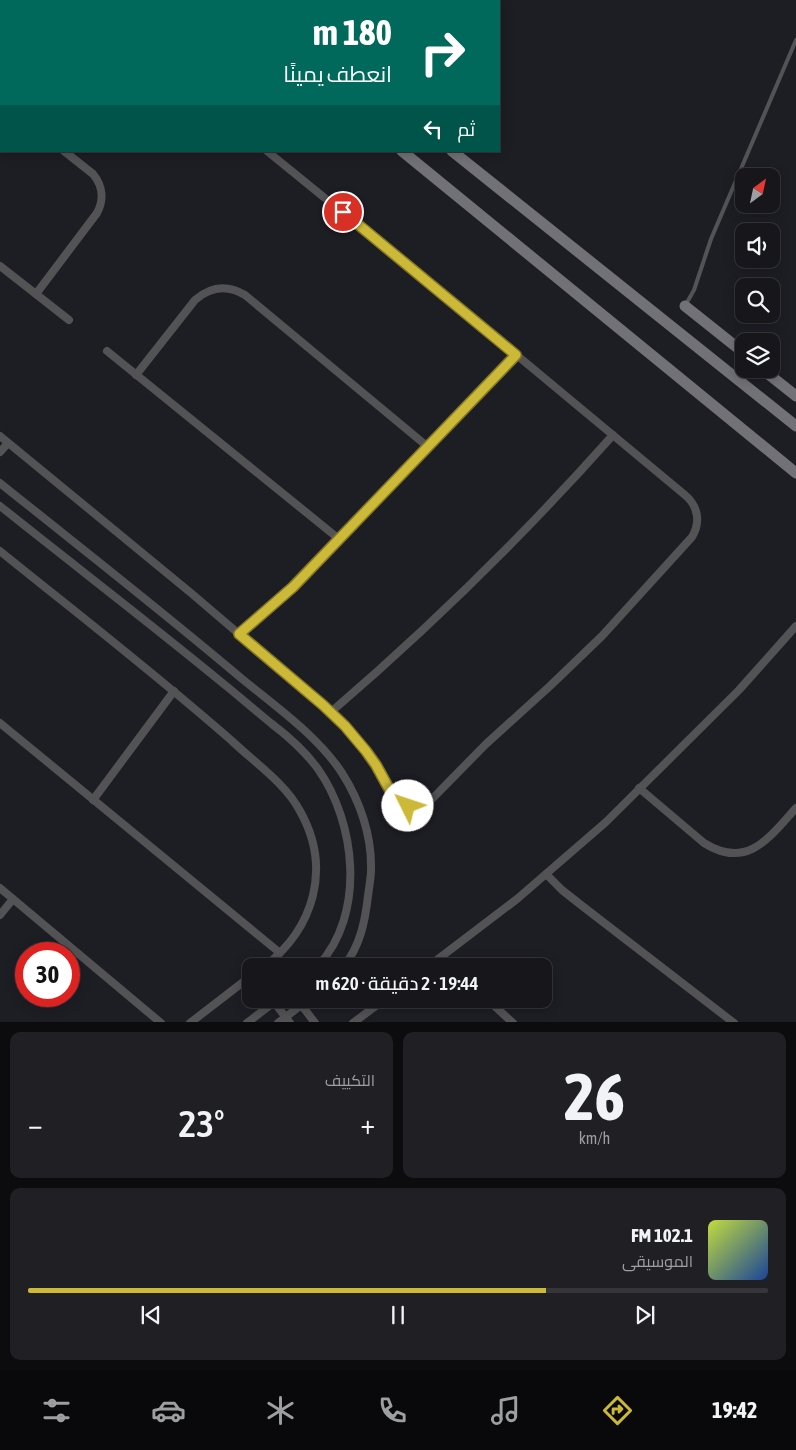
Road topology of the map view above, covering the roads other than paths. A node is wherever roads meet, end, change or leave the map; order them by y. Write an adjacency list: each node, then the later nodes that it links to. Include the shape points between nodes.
1 (796, 40): 8 (lane)
2 (65, 152): 7 (street, via 97,178 102,202)
3 (268, 152): 12 (street)
4 (403, 152): 22 (main road)
5 (453, 152): 16 (main road)
6 (0, 266): 7 (street)
7 (36, 294): 9 (street)
8 (685, 306): 10 (main road)
9 (69, 320)
10 (735, 347)
11 (107, 351): 13 (street)
12 (516, 355): 17 (street); 20 (street)
13 (136, 375): 20 (street, via 201,295 214,289 233,289 245,295); 25 (street)
14 (773, 378): 15 (main road)
15 (796, 396)
16 (796, 426)
17 (613, 435): 30 (street, via 477,579); 30 (street, via 689,499 697,520 692,536 602,636 431,800 418,807 396,800 366,751)
18 (0, 436): 19 (street)
19 (8, 442): 21 (street); 28 (street)
20 (428, 447): 25 (street)
21 (0, 452)
22 (796, 473)
23 (0, 484): 42 (street, via 194,638 314,739 334,761 357,801 366,826 370,853 366,916 359,940)
24 (0, 506): 41 (street, via 296,744 316,767 341,814 350,865 349,894 342,922 332,948)
25 (339, 539): 28 (street, via 293,587)
26 (0, 551): 29 (street)
27 (796, 626): 32 (street, via 739,690)
28 (239, 634): 30 (street)
29 (174, 691): 33 (street); 39 (street, via 284,789 296,804 310,833 316,871 313,895 301,926)
30 (331, 712)
31 (0, 723): 33 (street)
32 (640, 788): 34 (street, via 704,843 726,852 742,852 758,846); 35 (street)
33 (93, 800): 39 (street)
34 (796, 808)
35 (546, 874): 43 (street); 59 (street, via 581,905)
36 (0, 888): 37 (street)
37 (13, 899): 38 (street); 52 (street)
38 (0, 915)
39 (280, 953): 40 (street)
40 (274, 958)
41 (324, 958)
42 (349, 958)
43 (440, 958)
44 (242, 983): 53 (street)
45 (266, 1008): 54 (street)
46 (281, 1008): 51 (street)
47 (295, 1008): 51 (street)
48 (304, 1008): 56 (street)
49 (373, 1008): 57 (street)
50 (498, 1008): 58 (street)
51 (288, 1020): 55 (street)
52 (161, 1022)
53 (190, 1022)
54 (248, 1022)
55 (278, 1022)
56 (315, 1022)
57 (353, 1022)
58 (514, 1022)
59 (734, 1022)

